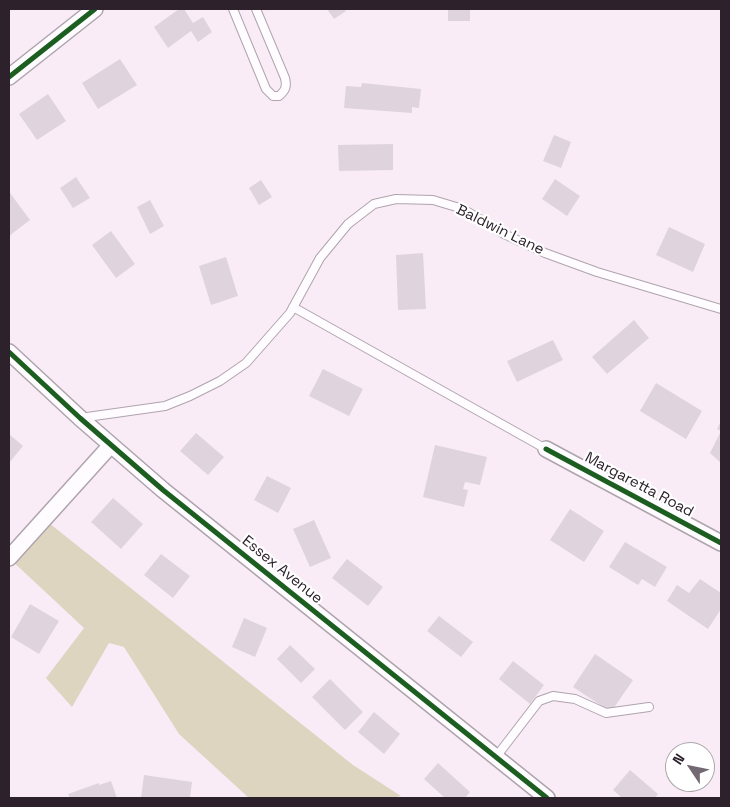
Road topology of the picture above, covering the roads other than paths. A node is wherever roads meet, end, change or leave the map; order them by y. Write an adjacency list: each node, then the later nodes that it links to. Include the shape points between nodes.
1 (95, 9): 4 (street)
2 (233, 9): 3 (lane, via 266,89 273,96 279,96 287,85)
3 (256, 9)
4 (9, 77)
5 (293, 307): 6 (lane, Baldwin Lane, via 320,258 348,224 374,204 396,200 433,200 463,209 504,234 545,253); 8 (lane, Baldwin Lane, via 246,363 190,396 165,406); 10 (lane, Margaretta Road)
6 (721, 309)
7 (9, 352): 8 (street, Essex Avenue)
8 (80, 418): 9 (street, Essex Avenue)
9 (111, 445): 12 (street); 14 (street, Essex Avenue)
10 (546, 449): 11 (street, Margaretta Road)
11 (721, 543)
12 (9, 558)
13 (649, 707): 14 (lane, via 606,713 574,699 553,696 539,702)
14 (496, 757): 15 (street, Essex Avenue)
15 (547, 798)

